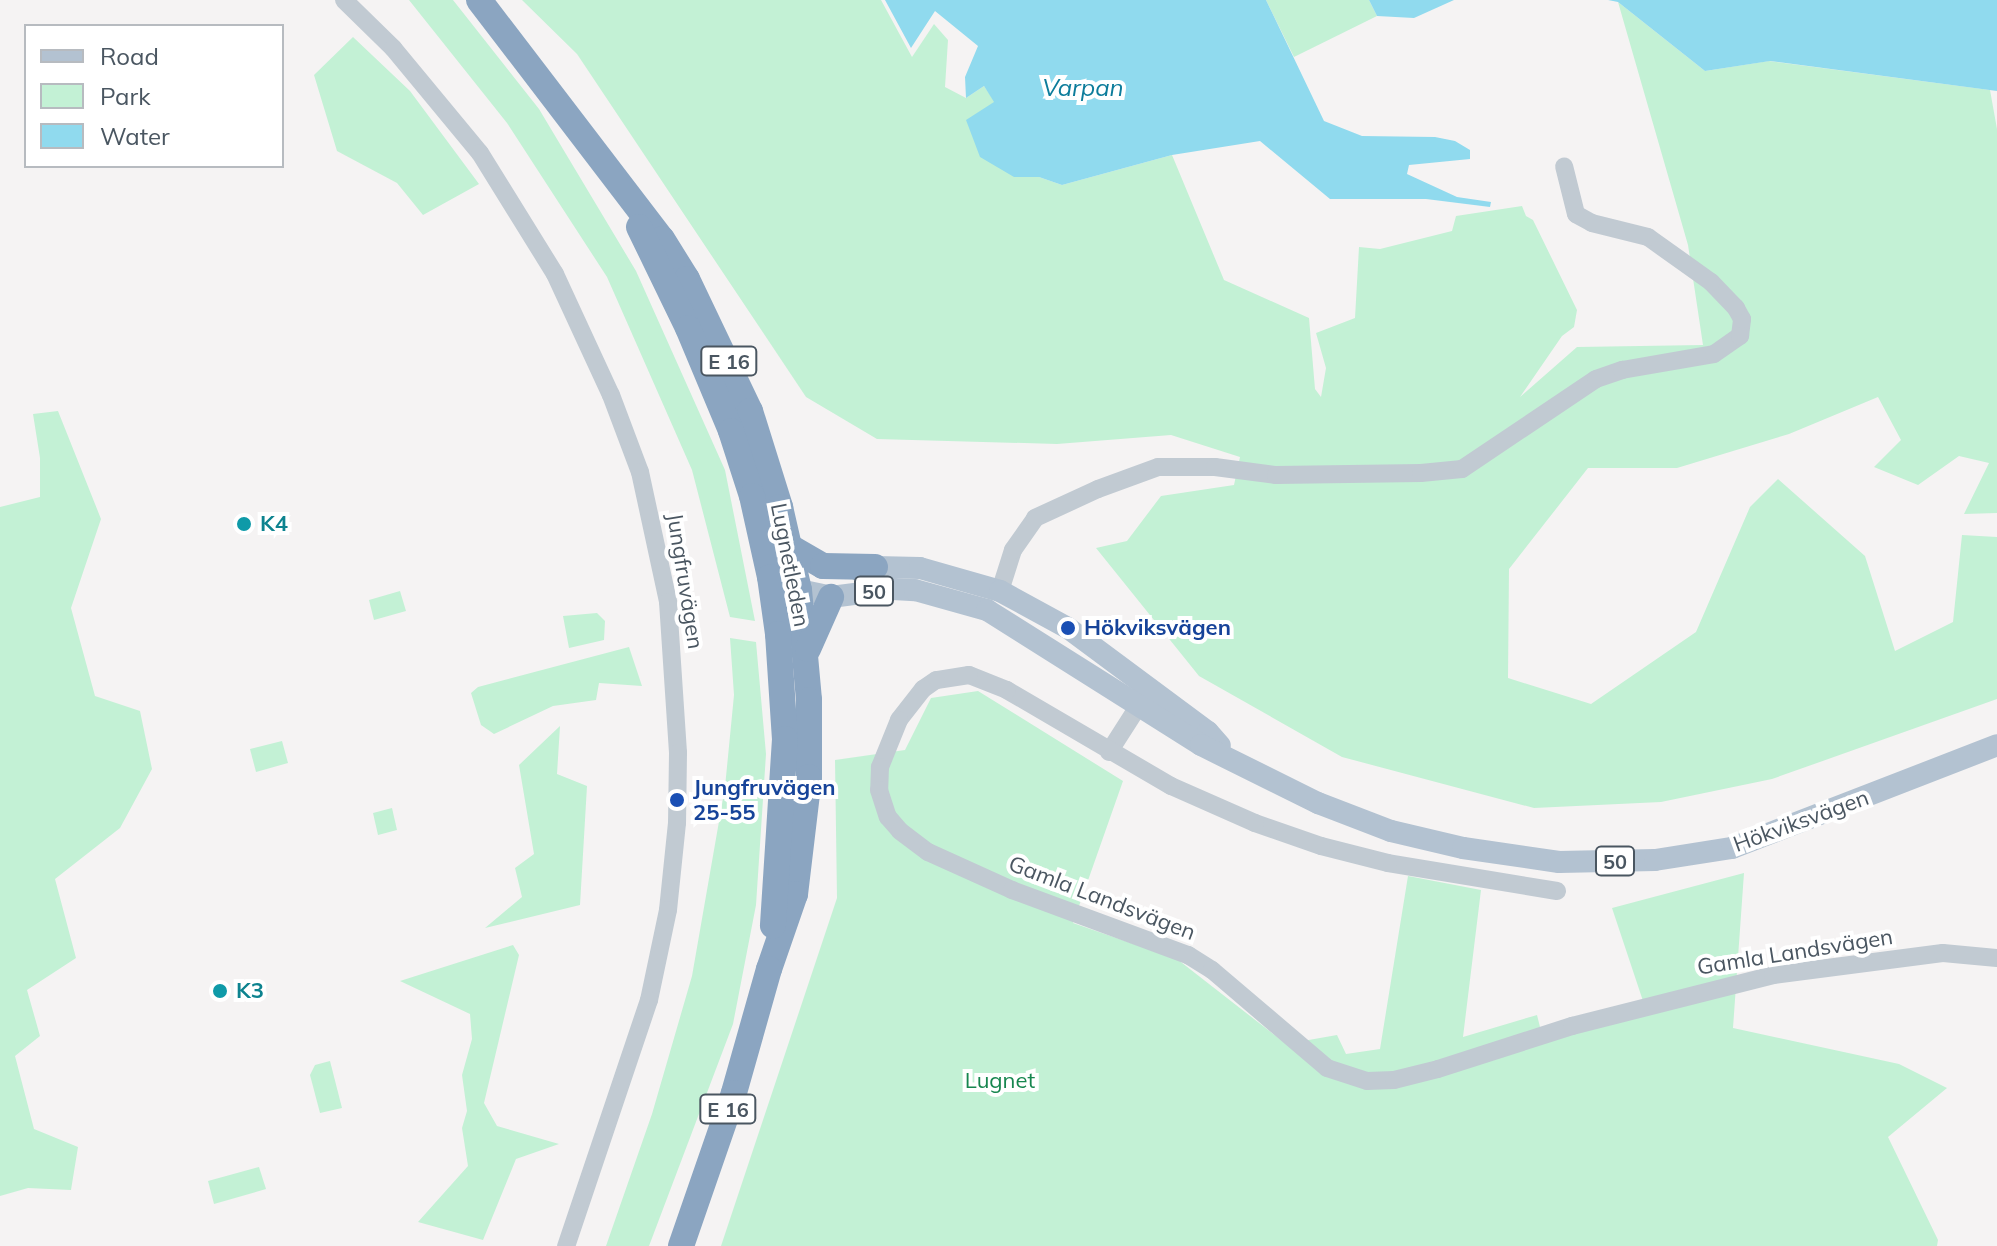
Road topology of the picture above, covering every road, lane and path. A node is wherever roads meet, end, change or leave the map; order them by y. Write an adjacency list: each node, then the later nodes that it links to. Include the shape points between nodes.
1 (344, 0): 18 (street, Jungfruvägen, via 393,48 471,141 555,274 640,472 668,602 678,753 668,910 649,1000)
2 (479, 0): 4 (highway, Lugnetleden / E 16)
3 (1564, 166): 7 (street, via 1576,214 1648,237 1711,282 1742,319 1740,336 1714,354 1596,379 1462,469 1276,475 1158,467 1035,518 1013,550)
4 (626, 194): 5 (highway, Lugnetleden / E 16, via 687,279 731,364 761,442); 8 (highway, Lugnetleden / E 16, via 731,431)
5 (790, 547): 6 (highway, 50, via 823,566); 8 (highway, Lugnetleden / E 16)
6 (875, 567): 7 (main road, Hökviksvägen / 50, via 937,571); 8 (main road, Hökviksvägen / 50)
7 (1000, 591): 10 (main road); 12 (main road, Hökviksvägen / 50, via 1068,628)
8 (786, 593): 9 (main road, Hökviksvägen / 50); 11 (highway, Lugnetleden / E 16); 17 (highway, Lugnetleden / E 16, via 785,752)
9 (831, 597): 10 (main road, Hökviksvägen / 50, via 915,590); 11 (highway, 50)
10 (992, 613): 12 (main road, Hökviksvägen / 50)
11 (807, 653): 17 (highway, Lugnetleden / E 16, via 809,777 802,855 795,894)
12 (1144, 697): 13 (main road, Hökviksvägen / 50, via 1208,732 1231,758 1318,803 1391,831 1559,862 1655,860 1732,848); 14 (street)
13 (1997, 745)
14 (1109, 752): 15 (street, Gamla Landsvägen, via 1191,795 1321,846 1431,872); 16 (street, Gamla Landsvägen, via 995,684 954,675 923,689 899,720 880,767 882,802 900,831 928,852 1012,890 1188,955 1327,1068 1347,1077 1394,1080 1675,997 1773,975 1943,953)
15 (1557, 891)
16 (1997, 958)
17 (769, 969): 19 (highway, Lugnetleden / E 16, via 734,1093)
18 (566, 1246)
19 (681, 1246)

